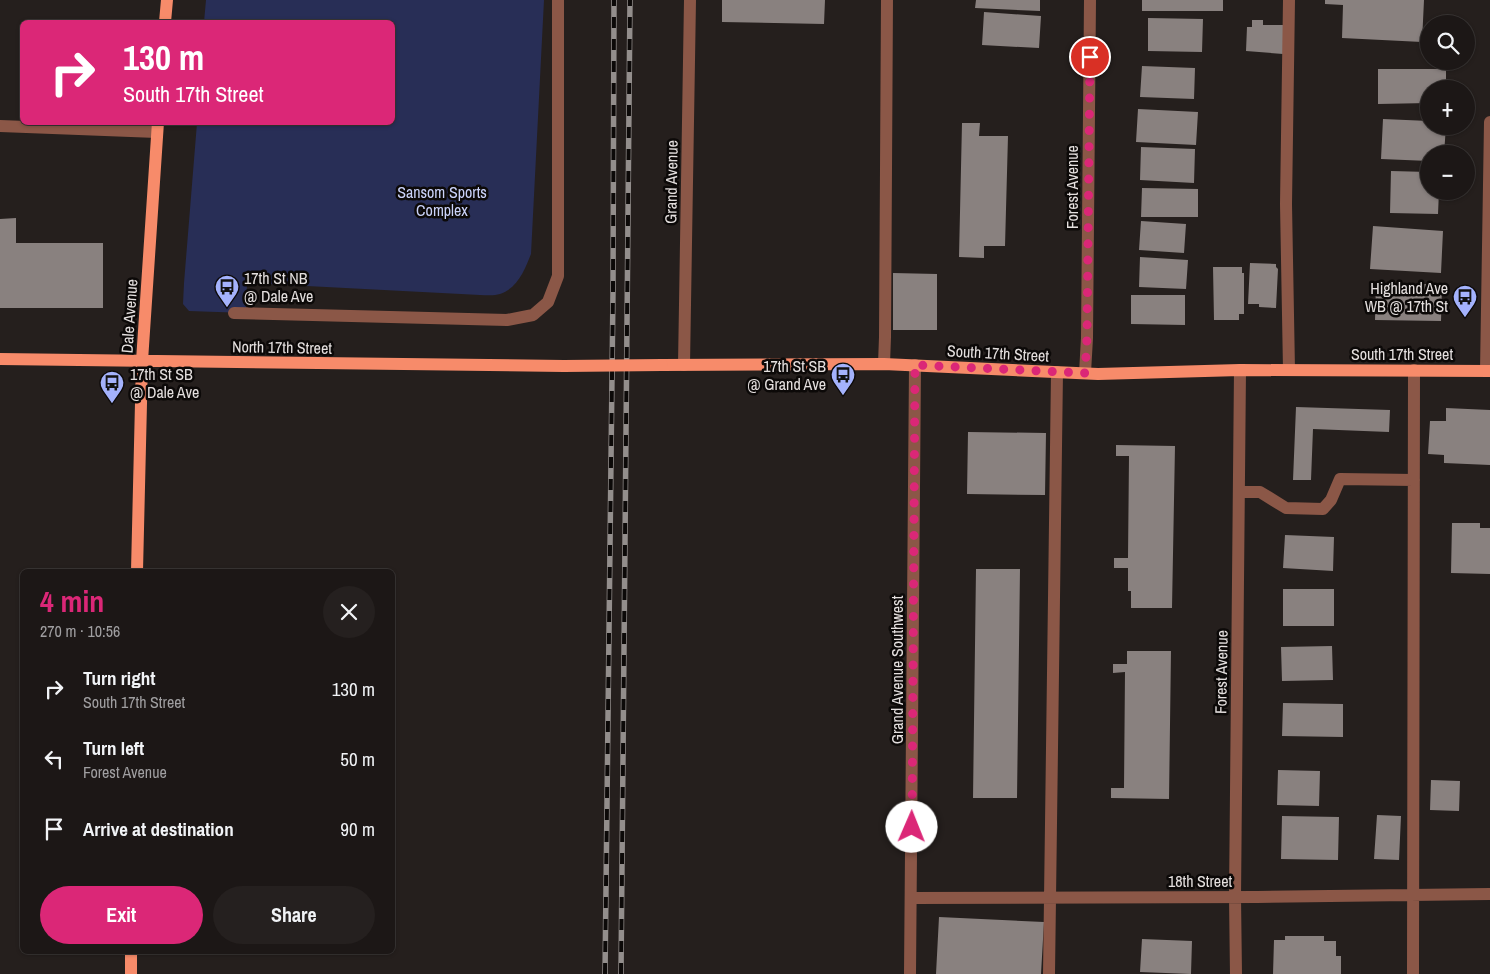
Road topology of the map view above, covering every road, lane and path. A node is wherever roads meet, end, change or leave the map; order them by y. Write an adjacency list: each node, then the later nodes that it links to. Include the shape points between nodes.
1 (167, 0): 7 (main road)
2 (558, 0): 11 (street, via 558,276 548,302 533,315 507,320)
3 (690, 0): 15 (street, Grand Avenue)
4 (887, 0): 14 (street)
5 (1090, 0): 23 (street, Forest Avenue)
6 (1289, 0): 19 (street, via 1286,204)
7 (165, 20)
8 (1490, 122): 21 (street)
9 (0, 126): 10 (street)
10 (158, 127): 13 (main road, Dale Avenue)
11 (234, 313)
12 (0, 359): 13 (main road, North 17th Street)
13 (142, 361): 17 (main road, North 17th Street); 26 (main road, Dale Avenue)
14 (884, 364): 15 (main road, South 17th Street); 16 (main road, South 17th Street)
15 (684, 365): 17 (main road, South 17th Street, bridge)
16 (915, 365): 22 (main road, South 17th Street); 31 (street, Grand Avenue Southwest)
17 (564, 366)
18 (1240, 370): 19 (main road, South 17th Street); 23 (main road, South 17th Street); 25 (street, Forest Avenue)
19 (1289, 370): 20 (main road, South 17th Street)
20 (1414, 370): 21 (main road, South 17th Street); 24 (street)
21 (1488, 371)
22 (1057, 372): 23 (main road, South 17th Street); 29 (street)
23 (1085, 373)
24 (1414, 480): 25 (street, via 1340,479 1331,500 1323,509 1286,508 1260,492); 28 (street)
25 (1239, 492): 30 (street, Forest Avenue)
26 (137, 569)
27 (1490, 894): 28 (street, 18th Street)
28 (1414, 895): 30 (street, 18th Street); 37 (street)
29 (1049, 897): 30 (street, 18th Street); 31 (street, 18th Street); 35 (street)
30 (1235, 897): 36 (street, Forest Avenue)
31 (911, 898): 34 (street, Grand Avenue Southwest)
32 (131, 954): 33 (main road)
33 (131, 974)
34 (910, 974)
35 (1049, 974)
36 (1236, 974)
37 (1413, 974)

